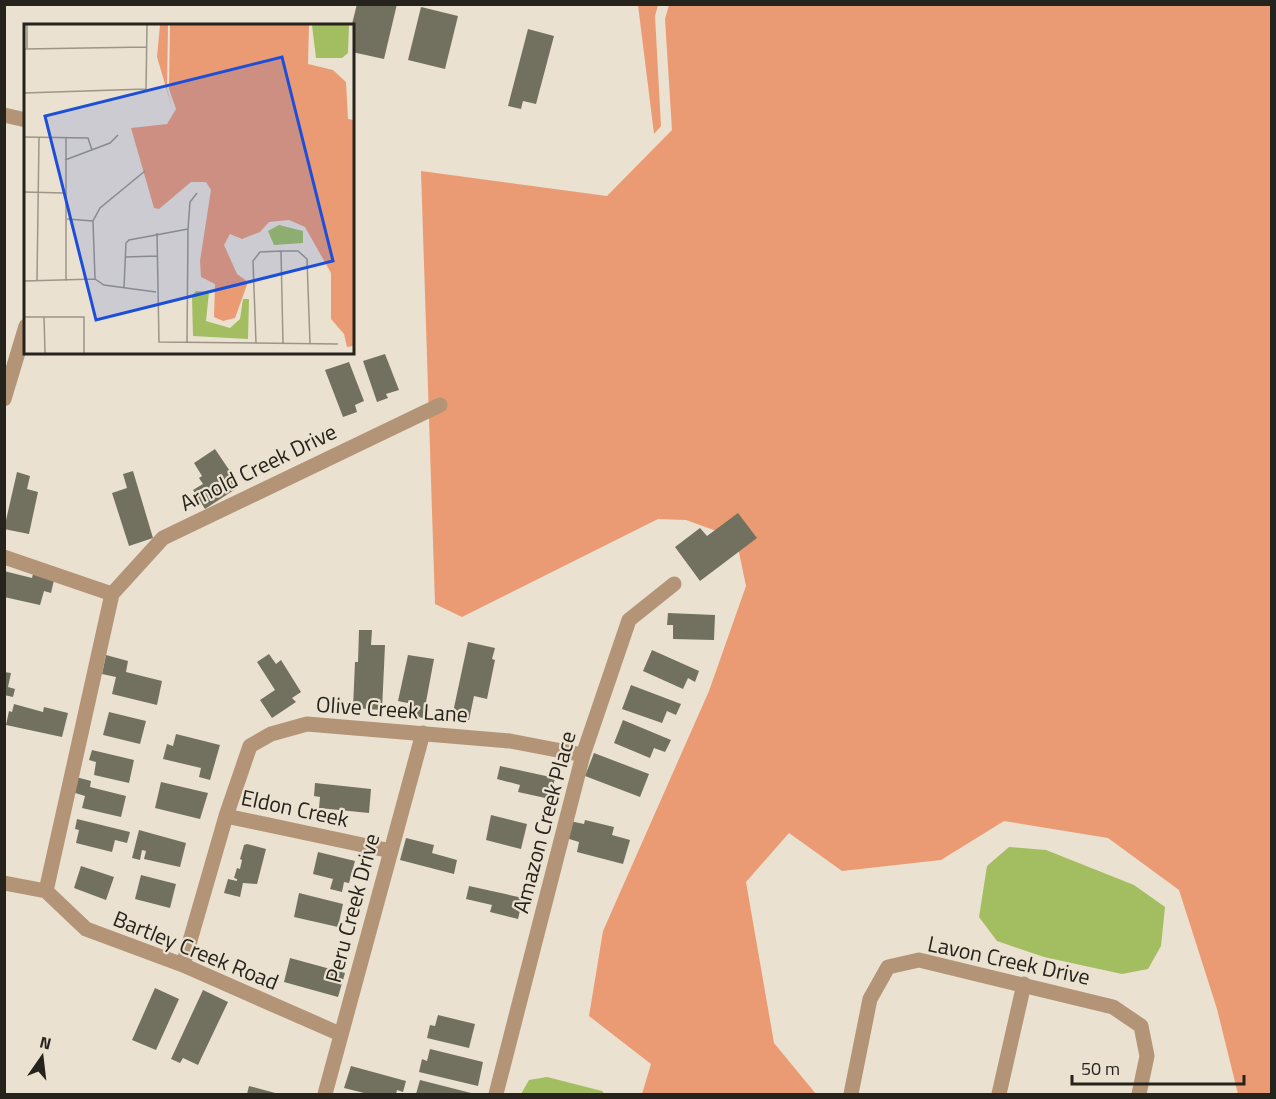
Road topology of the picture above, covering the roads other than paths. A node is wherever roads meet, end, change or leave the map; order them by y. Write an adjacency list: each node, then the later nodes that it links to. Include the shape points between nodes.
1 (4, 115): 2 (street)
2 (24, 120)
3 (24, 333): 4 (street)
4 (4, 399)
5 (440, 405): 8 (street, Arnold Creek Drive, via 163,538)
6 (4, 557): 8 (street)
7 (674, 584): 10 (street, Amazon Creek Place, via 629,620)
8 (112, 594): 14 (street, Arnold Creek Drive)
9 (423, 733): 10 (street, Olive Creek Lane, via 510,741); 11 (street, Olive Creek Lane, via 307,724 271,734 250,746); 12 (street, Peru Creek Drive)
10 (583, 755): 19 (street, Amazon Creek Place)
11 (226, 816): 12 (street, Eldon Creek); 15 (street, Olive Creek Lane)
12 (391, 851): 17 (street, Peru Creek Drive)
13 (4, 883): 14 (street)
14 (46, 891): 15 (street, Bartley Creek Road, via 86,929)
15 (183, 965): 17 (street, Bartley Creek Road)
16 (1023, 984): 20 (street, Lavon Creek Drive, via 919,960 888,968 870,999); 21 (street); 22 (street, Lavon Creek Drive, via 1113,1007 1141,1026 1147,1056)
17 (340, 1034): 18 (street, Peru Creek Drive)
18 (325, 1095)
19 (496, 1095)
20 (851, 1095)
21 (999, 1095)
22 (1139, 1095)

